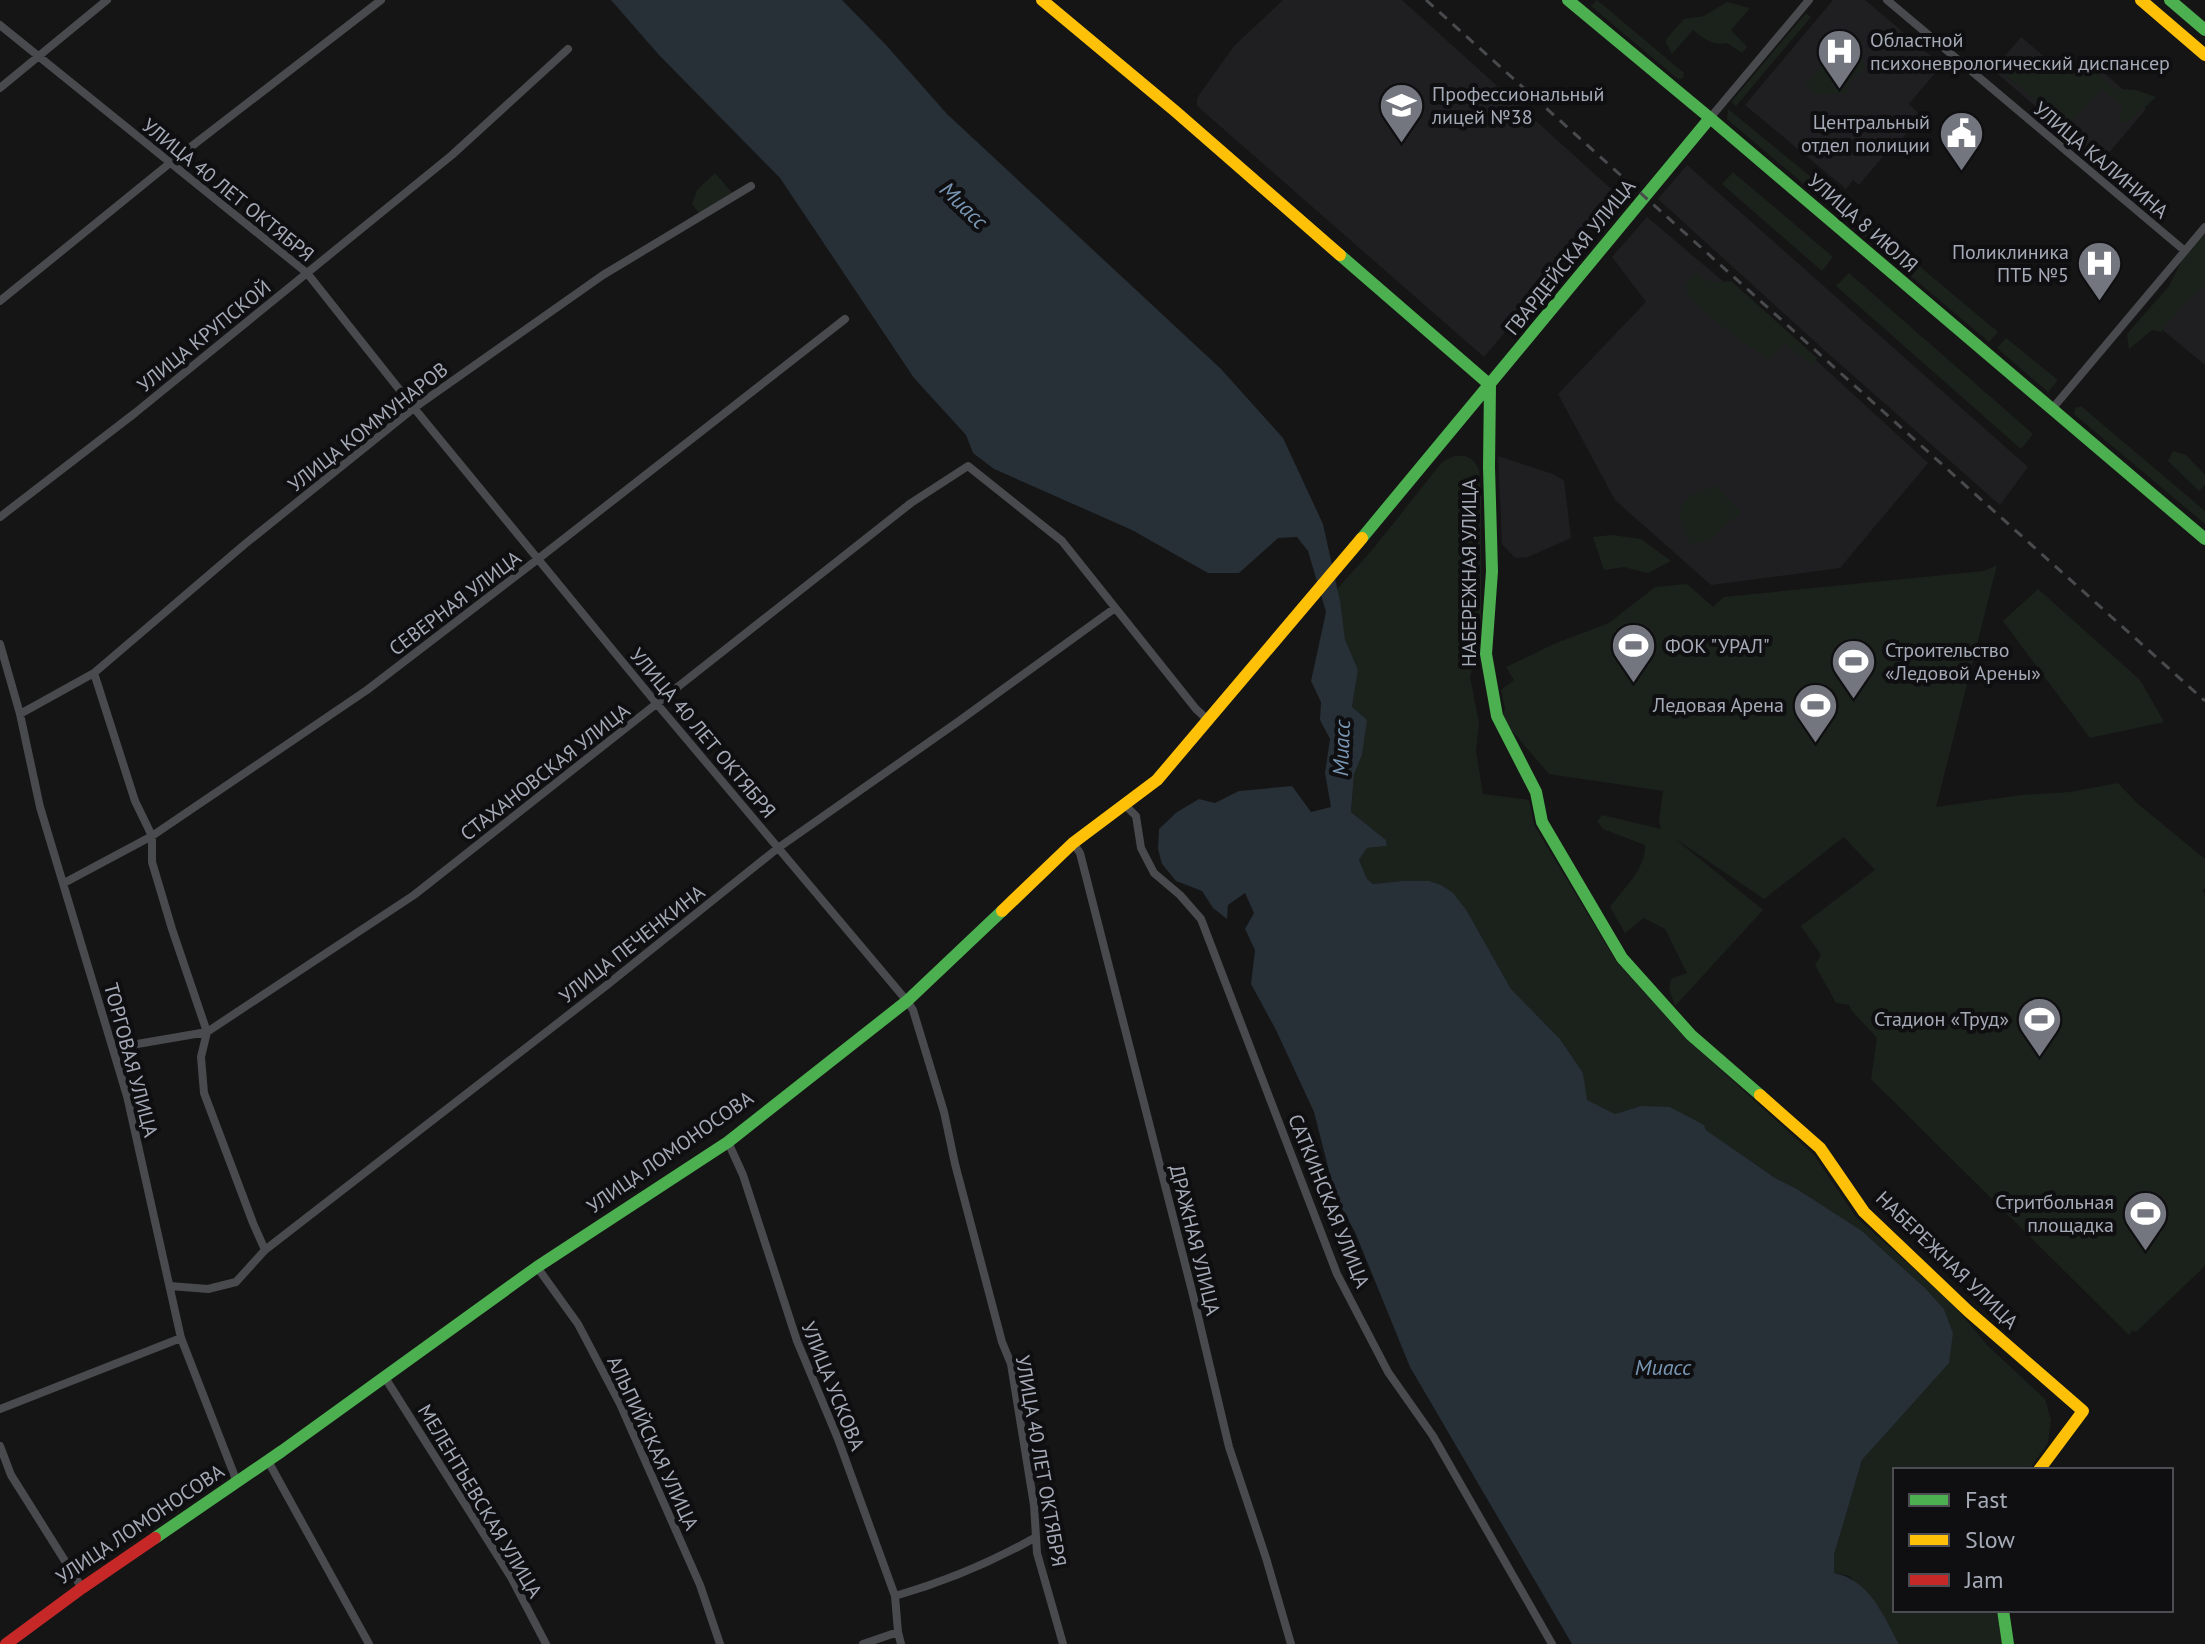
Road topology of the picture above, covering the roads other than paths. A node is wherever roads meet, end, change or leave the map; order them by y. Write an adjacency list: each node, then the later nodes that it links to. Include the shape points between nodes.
1 (107, 0): 13 (street)
2 (381, 0): 16 (street)
3 (1042, 0): 23 (street)
4 (1568, 0): 15 (street, УЛИЦА 8 ИЮЛЯ)
5 (1809, 0): 15 (street, ГВАРДЕЙСКАЯ УЛИЦА)
6 (1887, 0): 19 (street, УЛИЦА КАЛИНИНА)
7 (2141, 0): 12 (street)
8 (2170, 0): 10 (street)
9 (0, 25): 13 (street, УЛИЦА 40 ЛЕТ ОКТЯБРЯ)
10 (2205, 30)
11 (568, 49): 20 (street, УЛИЦА КРУПСКОЙ, via 452,155)
12 (2205, 55)
13 (37, 56): 14 (street); 16 (street, УЛИЦА 40 ЛЕТ ОКТЯБРЯ)
14 (0, 88)
15 (1710, 118): 23 (street, ГВАРДЕЙСКАЯ УЛИЦА); 25 (street, УЛИЦА 8 ИЮЛЯ)
16 (170, 163): 20 (street, УЛИЦА 40 ЛЕТ ОКТЯБРЯ); 21 (street)
17 (751, 186): 24 (street, УЛИЦА КОММУНАРОВ, via 603,275)
18 (2205, 227): 19 (street)
19 (2185, 251): 25 (street)
20 (307, 273): 24 (street, УЛИЦА 40 ЛЕТ ОКТЯБРЯ); 26 (street, УЛИЦА КРУПСКОЙ)
21 (0, 301)
22 (845, 319): 28 (street, СЕВЕРНАЯ УЛИЦА)
23 (1490, 385): 30 (street, ГВАРДЕЙСКАЯ УЛИЦА); 53 (street, НАБЕРЕЖНАЯ УЛИЦА, via 1492,571 1486,654 1497,716 1536,792 1542,822 1622,958 1691,1035 1820,1148 1864,1212 1915,1261 2083,1411)
24 (414, 408): 28 (street, УЛИЦА 40 ЛЕТ ОКТЯБРЯ); 32 (street, УЛИЦА КОММУНАРОВ)
25 (2051, 410): 27 (street, УЛИЦА 8 ИЮЛЯ)
26 (0, 517)
27 (2205, 539)
28 (538, 559): 33 (street, УЛИЦА 40 ЛЕТ ОКТЯБРЯ); 37 (street, СЕВЕРНАЯ УЛИЦА, via 367,690)
29 (1115, 608): 33 (street, СТАХАНОВСКАЯ УЛИЦА, via 1062,541 968,466 911,503); 35 (street); 39 (street, УЛИЦА ПЕЧЕНКИНА)
30 (1294, 620): 35 (street, УЛИЦА ЛОМОНОСОВА)
31 (0, 644): 34 (street, ТОРГОВАЯ УЛИЦА)
32 (94, 673): 34 (street, УЛИЦА КОММУНАРОВ); 37 (street, via 135,801)
33 (657, 704): 39 (street, УЛИЦА 40 ЛЕТ ОКТЯБРЯ); 42 (street, СТАХАНОВСКАЯ УЛИЦА, via 414,895)
34 (20, 714): 40 (street, ТОРГОВАЯ УЛИЦА, via 40,807)
35 (1209, 721): 36 (street, УЛИЦА ЛОМОНОСОВА, via 1157,780)
36 (1125, 805): 38 (street, УЛИЦА ЛОМОНОСОВА); 68 (street, САТКИНСКАЯ УЛИЦА, via 1136,816 1141,848 1154,873 1201,919 1337,1274 1388,1372 1433,1436)
37 (152, 836): 40 (street, СЕВЕРНАЯ УЛИЦА); 42 (street, via 152,862)
38 (1073, 843): 41 (street, УЛИЦА ЛОМОНОСОВА); 67 (street, ДРАЖНАЯ УЛИЦА, via 1080,853 1229,1447)
39 (778, 848): 41 (street, УЛИЦА 40 ЛЕТ ОКТЯБРЯ); 45 (street, УЛИЦА ПЕЧЕНКИНА)
40 (64, 883): 43 (street, ТОРГОВАЯ УЛИЦА)
41 (907, 1001): 44 (street, УЛИЦА ЛОМОНОСОВА); 55 (street, УЛИЦА 40 ЛЕТ ОКТЯБРЯ, via 944,1112 1011,1364)
42 (207, 1032): 43 (street, СТАХАНОВСКАЯ УЛИЦА); 45 (street, via 201,1057 204,1093)
43 (114, 1048): 47 (street, ТОРГОВАЯ УЛИЦА)
44 (728, 1142): 46 (street, УЛИЦА ЛОМОНОСОВА); 57 (street, УЛИЦА УСКОВА)
45 (265, 1250): 47 (street, УЛИЦА ПЕЧЕНКИНА, via 236,1282 208,1289)
46 (537, 1267): 49 (street, УЛИЦА ЛОМОНОСОВА); 63 (street, АЛЬПИЙСКАЯ УЛИЦА, via 578,1324 620,1404 700,1585)
47 (170, 1286): 48 (street, ТОРГОВАЯ УЛИЦА)
48 (181, 1338): 50 (street); 54 (street, ТОРГОВАЯ УЛИЦА)
49 (384, 1376): 52 (street, УЛИЦА ЛОМОНОСОВА); 62 (street, МЕЛЕНТЬЕВСКАЯ УЛИЦА, via 511,1577)
50 (0, 1409)
51 (0, 1446): 56 (street, via 11,1475)
52 (268, 1461): 54 (street, УЛИЦА ЛОМОНОСОВА); 61 (street)
53 (2040, 1468)
54 (237, 1482): 56 (street, УЛИЦА ЛОМОНОСОВА)
55 (1036, 1537): 57 (street, via 937,1584); 66 (street, УЛИЦА 40 ЛЕТ ОКТЯБРЯ)
56 (82, 1588): 60 (street, УЛИЦА ЛОМОНОСОВА)
57 (895, 1596): 59 (street, УЛИЦА УСКОВА)
58 (2003, 1612): 69 (street)
59 (898, 1632): 64 (street); 65 (street, УЛИЦА УСКОВА)
60 (6, 1644)
61 (369, 1644)
62 (546, 1644)
63 (720, 1644)
64 (863, 1644)
65 (901, 1644)
66 (1063, 1644)
67 (1291, 1644)
68 (1552, 1644)
69 (2008, 1644)

